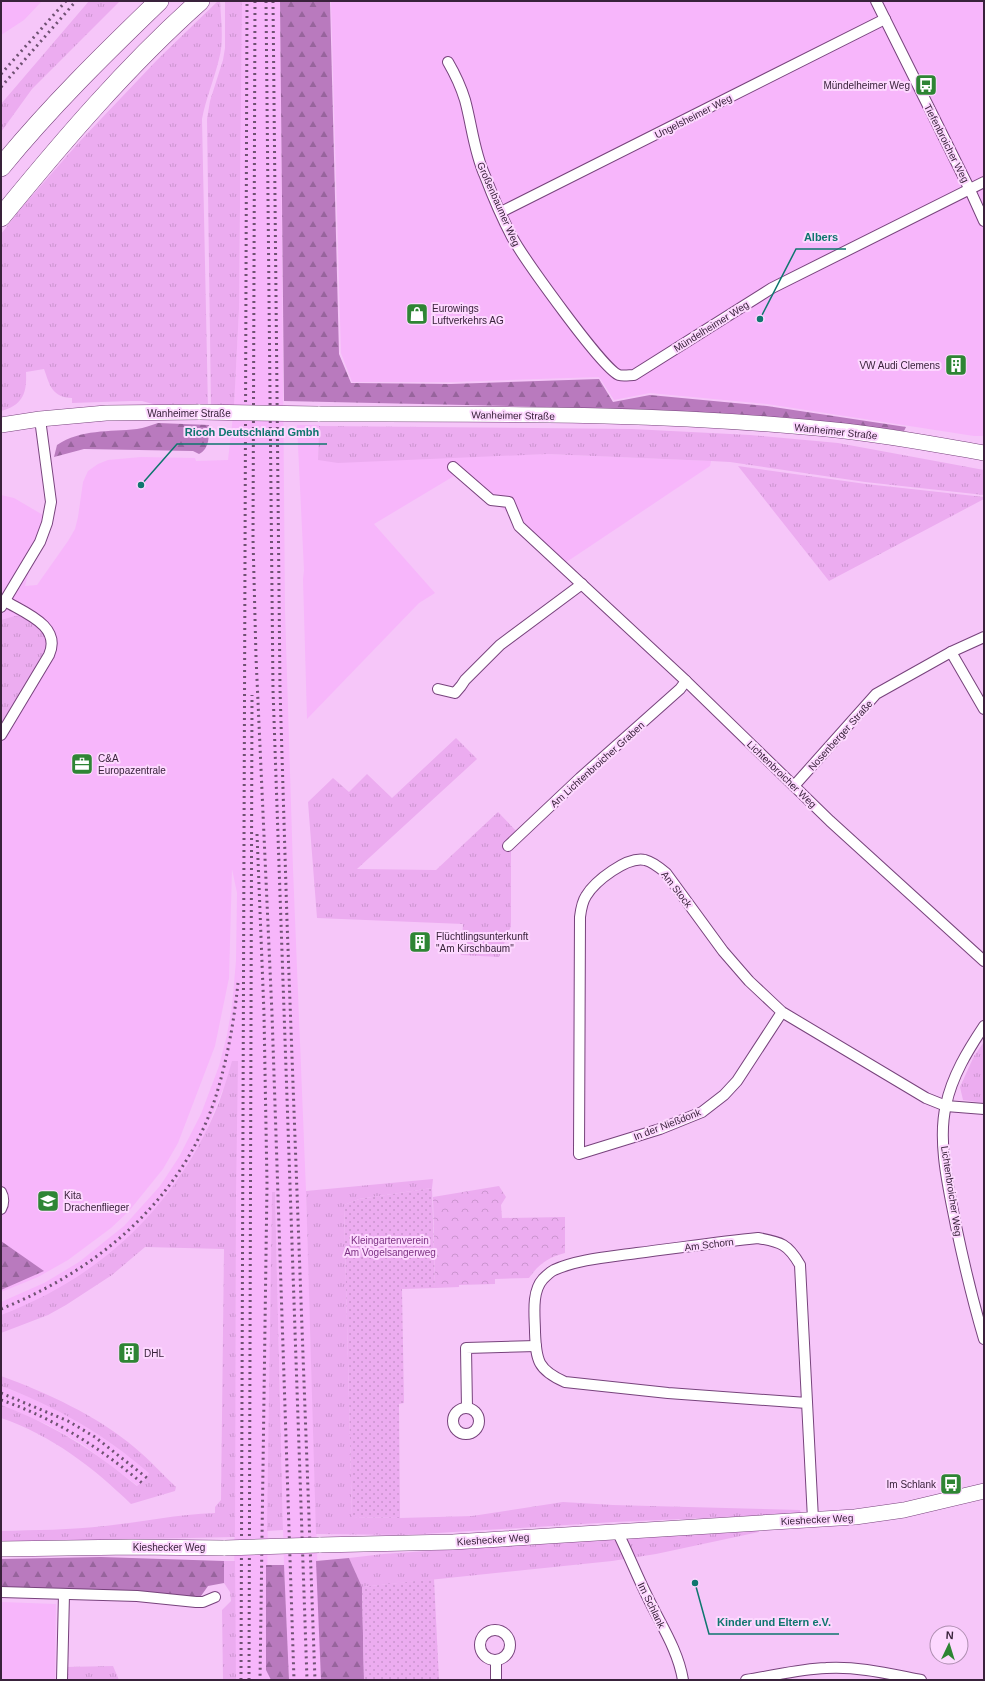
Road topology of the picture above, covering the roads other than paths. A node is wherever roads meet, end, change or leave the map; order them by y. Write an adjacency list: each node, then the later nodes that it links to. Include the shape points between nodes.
1 (158, 1): 6 (highway, via 97,60)
2 (876, 1): 4 (street, Tiefenbroicher Weg)
3 (199, 2): 10 (highway, via 119,79)
4 (885, 19): 8 (street, Tiefenbroicher Weg); 9 (street, Ungelsheimer Weg)
5 (448, 62): 9 (street, Großenbaumer Weg, via 465,99 472,137 484,176)
6 (1, 167)
7 (984, 182): 8 (street, Mündelheimer Weg)
8 (970, 190): 11 (street, Tiefenbroicher Weg); 12 (street, Mündelheimer Weg, via 791,277 634,375 620,375)
9 (501, 212): 12 (street, Großenbaumer Weg, via 524,258)
10 (1, 217)
11 (984, 221)
12 (611, 370)
13 (40, 419): 14 (street, Wanheimer Straße); 15 (street, Wanheimer Straße, bridge, via 106,413 200,412 512,414 705,420 846,431); 18 (street, via 51,502 49,513 40,542)
14 (1, 425)
15 (984, 453)
16 (453, 467): 17 (street, Lichtenbroicher Weg, via 491,500 509,502 519,526)
17 (582, 584): 21 (street, Lichtenbroicher Weg); 22 (street, via 500,645 455,693)
18 (3, 604): 24 (street, via 39,621 47,628 53,643 49,655)
19 (984, 637): 20 (street, Nosenberger Straße)
20 (951, 652): 23 (street); 25 (street, Nosenberger Straße, via 876,694)
21 (686, 681): 25 (street, Lichtenbroicher Weg); 26 (street, Am Lichtenbroicher Graben)
22 (438, 689)
23 (984, 709)
24 (1, 735)
25 (794, 786): 27 (street, Lichtenbroicher Weg)
26 (508, 846)
27 (984, 961)
28 (782, 1012): 30 (street, Am Stock, via 926,1098); 32 (street, In der Nießdonk, via 737,1081 702,1112 660,1129); 32 (street, Am Stock, via 749,981 666,873 645,860 633,860 621,865 586,895 580,917)
29 (984, 1026): 30 (street, Lichtenbroicher Weg, via 960,1064)
30 (946, 1106): 31 (street, Am Stock); 35 (street, Lichtenbroicher Weg, via 943,1147 950,1197 970,1293)
31 (984, 1109)
32 (579, 1154)
33 (1, 1192): 34 (street)
34 (1, 1209)
35 (984, 1339)
36 (536, 1346): 37 (street, Am Schorn, via 536,1356 542,1366 550,1375 565,1382); 37 (street, Am Schorn, via 537,1290 552,1270 569,1264 685,1247 758,1238 779,1242 794,1254 800,1265); 38 (street, via 466,1348)
37 (807, 1403): 40 (street, Am Schorn)
38 (466, 1408)
39 (983, 1490): 40 (street, Kieshecker Weg, via 904,1510 855,1517)
40 (812, 1519): 41 (street, Kieshecker Weg)
41 (617, 1531): 42 (street, Kieshecker Weg, bridge, via 453,1542 319,1546); 49 (street, Im Schlank, via 669,1639)
42 (1, 1549)
43 (1, 1592): 44 (street)
44 (64, 1594): 45 (street, via 137,1596 196,1602); 47 (street)
45 (215, 1597)
46 (496, 1660): 48 (street)
47 (62, 1680)
48 (496, 1680)
49 (683, 1680)
50 (746, 1680): 51 (street, via 827,1668 858,1669)
51 (921, 1680)

